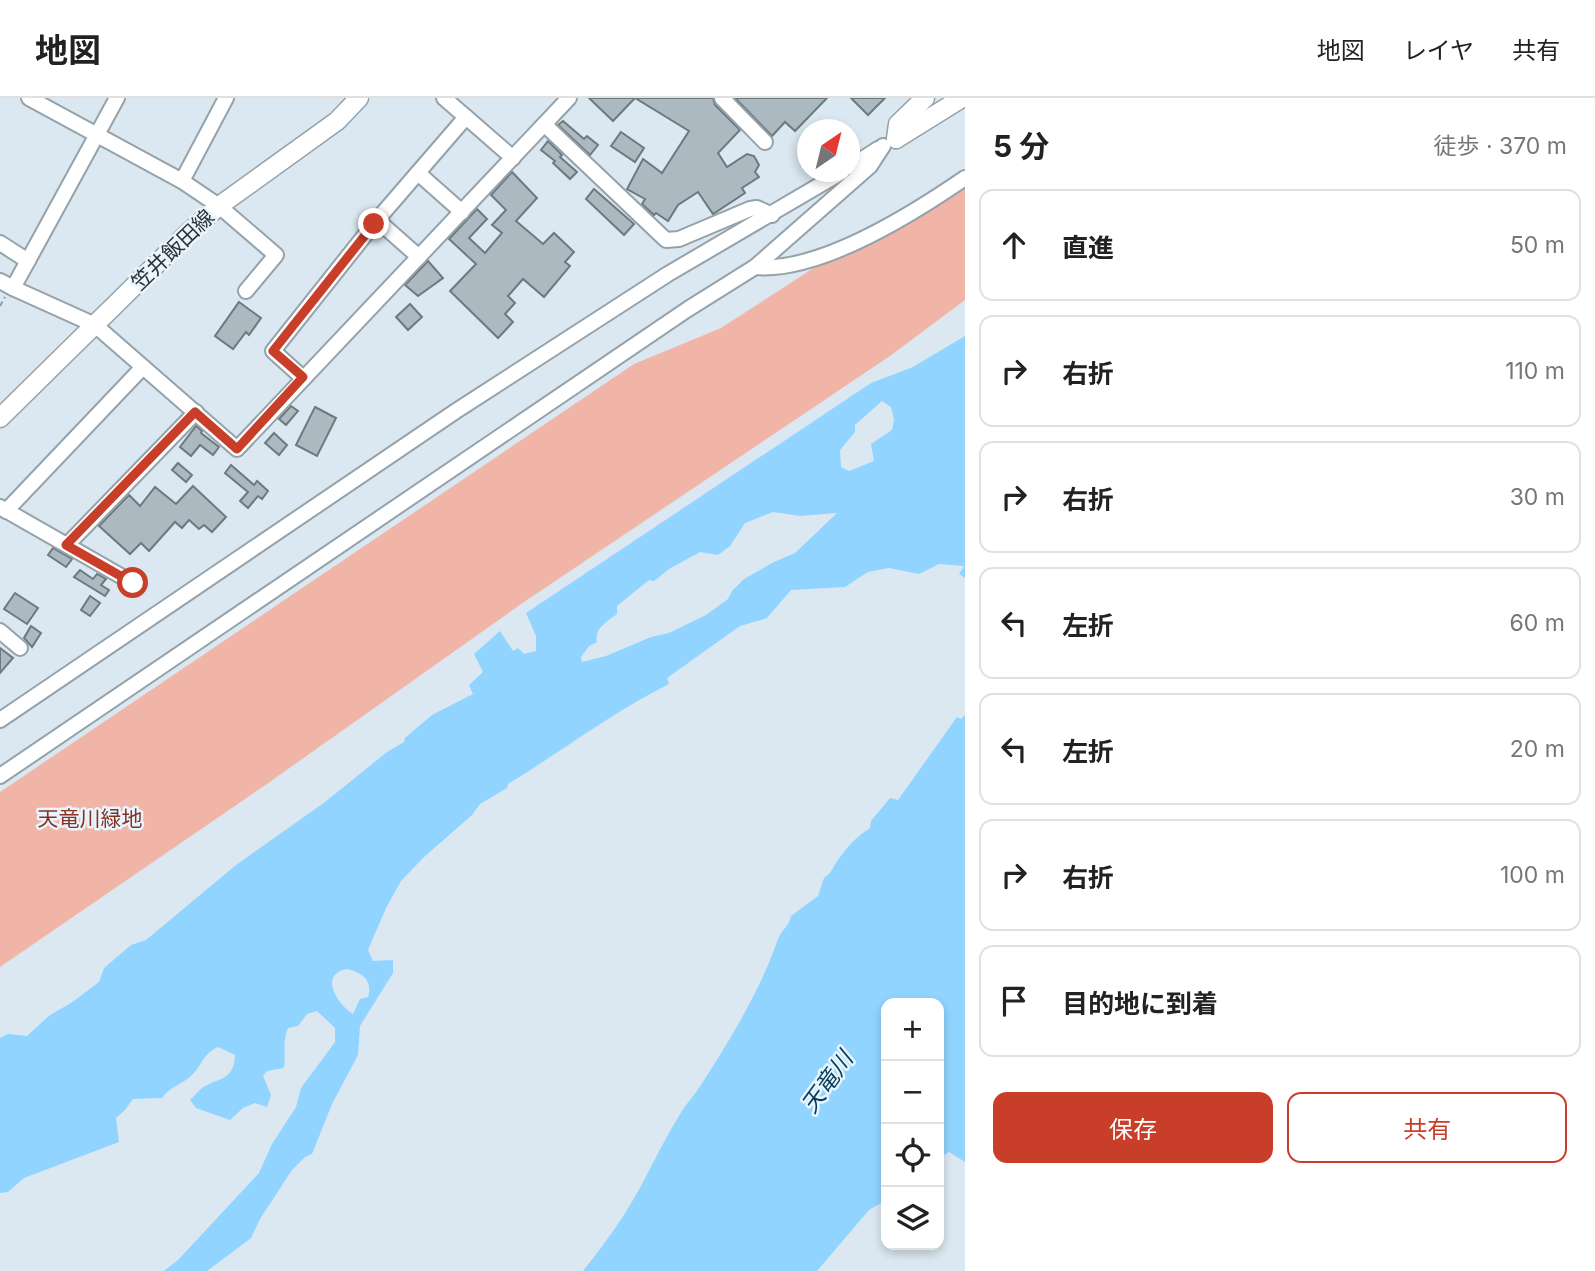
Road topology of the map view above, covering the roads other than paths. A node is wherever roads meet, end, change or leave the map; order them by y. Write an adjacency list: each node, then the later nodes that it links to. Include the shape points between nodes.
1 (29, 98): 12 (street)
2 (117, 98): 12 (street)
3 (226, 98): 19 (street)
4 (359, 98): 21 (main road, 笠井飯田線, via 337,121)
5 (444, 98): 10 (street)
6 (569, 98): 11 (street)
7 (722, 98): 13 (street)
8 (925, 98): 14 (main road, via 898,124)
9 (962, 98): 14 (main road)
10 (466, 117): 15 (street); 17 (street)
11 (545, 125): 15 (street); 23 (street, via 666,240 679,239 750,209)
12 (96, 135): 19 (street); 27 (street)
13 (765, 142)
14 (890, 143): 16 (street); 28 (street)
15 (513, 158): 22 (street)
16 (860, 161)
17 (418, 173): 22 (street); 24 (street)
18 (965, 178): 28 (street, via 863,239 816,258 770,269)
19 (181, 181): 21 (street)
20 (826, 182): 23 (street)
21 (219, 206): 31 (street, via 276,255); 32 (main road, 笠井飯田線)
22 (462, 212): 26 (street)
23 (772, 215): 42 (street, via 667,274 456,411)
24 (377, 220): 26 (street); 34 (street, via 273,351)
25 (0, 243): 27 (street)
26 (419, 257): 34 (street)
27 (28, 261): 30 (street)
28 (755, 267): 43 (street)
29 (0, 281): 30 (street)
30 (13, 288): 32 (street)
31 (246, 291)
32 (95, 325): 33 (street); 36 (main road, 笠井飯田線)
33 (143, 367): 35 (street); 37 (street)
34 (303, 377): 35 (street, via 237,449)
35 (195, 412): 38 (street)
36 (0, 418)
37 (3, 509): 38 (street)
38 (66, 545): 39 (street)
39 (133, 583)
40 (0, 631): 41 (street)
41 (20, 648)
42 (0, 720)
43 (0, 776)

